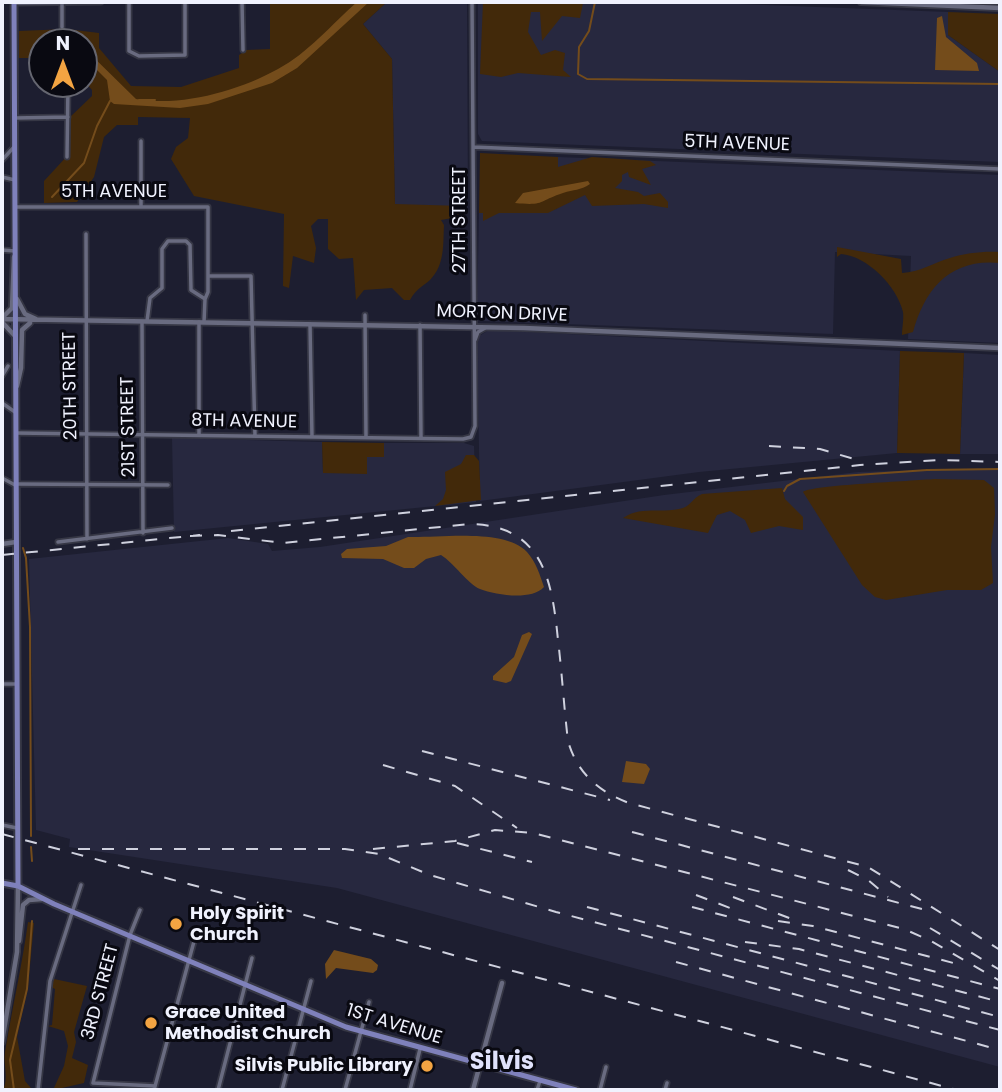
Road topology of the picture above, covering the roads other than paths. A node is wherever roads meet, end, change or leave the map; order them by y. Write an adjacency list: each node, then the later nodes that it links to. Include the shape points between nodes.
1 (62, 2): 2 (street); 8 (street); 10 (street)
2 (101, 2)
3 (129, 2): 4 (street, via 131,55 185,55)
4 (185, 2)
5 (242, 2): 11 (street)
6 (472, 2): 17 (street, 27TH STREET)
7 (861, 2): 9 (street)
8 (14, 3): 14 (main road)
9 (1000, 8)
10 (62, 27)
11 (243, 50)
12 (68, 98): 13 (street)
13 (68, 117): 14 (street); 18 (street)
14 (15, 118): 16 (main road)
15 (141, 141): 23 (street)
16 (15, 146): 19 (street); 22 (main road)
17 (473, 147): 20 (street, 5TH AVENUE); 42 (street, 27TH STREET)
18 (67, 157)
19 (2, 160)
20 (1000, 169)
21 (2, 177): 22 (street)
22 (15, 180): 24 (main road)
23 (141, 206): 24 (street, 5TH AVENUE); 28 (street, 5TH AVENUE, via 202,206 210,211)
24 (15, 207): 27 (main road)
25 (86, 234): 35 (street, 20TH STREET)
26 (2, 250): 27 (street)
27 (15, 252): 29 (main road); 32 (street, via 12,309)
28 (208, 276): 30 (street); 38 (street, via 251,276)
29 (18, 299): 33 (main road); 34 (street, via 24,314)
30 (205, 299): 36 (street, via 191,290 190,245 168,241 162,246 162,288 150,298); 37 (street)
31 (365, 315): 40 (street)
32 (2, 319): 33 (street, MORTON DRIVE); 44 (street)
33 (17, 320): 34 (street, MORTON DRIVE); 44 (main road)
34 (39, 320): 35 (street, MORTON DRIVE); 49 (street, via 22,330)
35 (85, 320): 36 (street, MORTON DRIVE); 53 (street, 20TH STREET)
36 (145, 321): 37 (street, MORTON DRIVE); 54 (street, 21ST STREET)
37 (201, 322): 38 (street, MORTON DRIVE); 55 (street)
38 (254, 323): 39 (street, MORTON DRIVE); 56 (street)
39 (310, 324): 40 (street, MORTON DRIVE); 57 (street)
40 (366, 324): 41 (street, MORTON DRIVE); 58 (street)
41 (419, 325): 42 (street, MORTON DRIVE); 60 (street)
42 (474, 326): 43 (street, MORTON DRIVE); 45 (street, 27TH STREET)
43 (487, 327): 45 (street, via 478,332); 46 (street, MORTON DRIVE)
44 (16, 340): 49 (main road)
45 (474, 346): 59 (street, 27TH STREET, via 475,426)
46 (1000, 348)
47 (8, 366): 48 (street)
48 (2, 376)
49 (16, 390): 51 (main road)
50 (2, 403): 51 (street)
51 (16, 413): 52 (main road)
52 (16, 433): 53 (street, 8TH AVENUE); 63 (main road)
53 (86, 434): 54 (street, 8TH AVENUE); 62 (street, 20TH STREET)
54 (142, 434): 55 (street, 8TH AVENUE); 64 (street, 21ST STREET)
55 (200, 436): 56 (street, 8TH AVENUE)
56 (255, 436): 57 (street, 8TH AVENUE)
57 (312, 437): 58 (street, 8TH AVENUE)
58 (366, 437): 60 (street, 8TH AVENUE)
59 (471, 437): 60 (street, 8TH AVENUE)
60 (421, 438)
61 (2, 478): 63 (street)
62 (86, 484): 63 (street); 64 (street); 68 (street, 20TH STREET)
63 (17, 485): 69 (main road)
64 (144, 485): 65 (street); 67 (street, 21ST STREET)
65 (168, 485)
66 (172, 528): 67 (street)
67 (143, 533): 68 (street)
68 (87, 539): 70 (street)
69 (16, 542): 71 (street); 73 (main road)
70 (58, 542)
71 (2, 544)
72 (2, 684): 73 (street)
73 (17, 684): 75 (main road)
74 (2, 825): 75 (street)
75 (18, 829): 78 (main road)
76 (2, 883): 78 (main road, 1ST AVENUE)
77 (81, 885): 81 (street)
78 (18, 886): 79 (main road, 1ST AVENUE); 84 (street)
79 (43, 899): 81 (main road, 1ST AVENUE); 84 (street, via 23,905)
80 (140, 910): 83 (street, 3RD STREET)
81 (73, 911): 83 (main road, 1ST AVENUE); 100 (street, via 48,989)
82 (196, 934): 86 (street)
83 (130, 935): 86 (main road, 1ST AVENUE); 99 (street, 3RD STREET, via 93,1083)
84 (17, 952): 93 (street)
85 (252, 958): 89 (street)
86 (189, 960): 89 (main road, 1ST AVENUE); 99 (street)
87 (311, 981): 91 (street)
88 (502, 983): 95 (street)
89 (246, 984): 91 (main road, 1ST AVENUE); 101 (street)
90 (369, 1002): 92 (street)
91 (303, 1009): 92 (main road, 1ST AVENUE); 102 (street)
92 (360, 1032): 94 (main road, 1ST AVENUE); 103 (street)
93 (2, 1042)
94 (420, 1049): 95 (main road, 1ST AVENUE); 104 (street)
95 (480, 1065): 97 (main road, 1ST AVENUE); 105 (street)
96 (606, 1068): 108 (street)
97 (540, 1081): 106 (street); 107 (main road, 1ST AVENUE)
98 (667, 1083): 109 (street)
99 (154, 1088)
100 (38, 1090)
101 (218, 1090)
102 (282, 1090)
103 (345, 1090)
104 (410, 1090)
105 (473, 1090)
106 (537, 1090)
107 (576, 1090)
108 (600, 1090)
109 (665, 1090)

